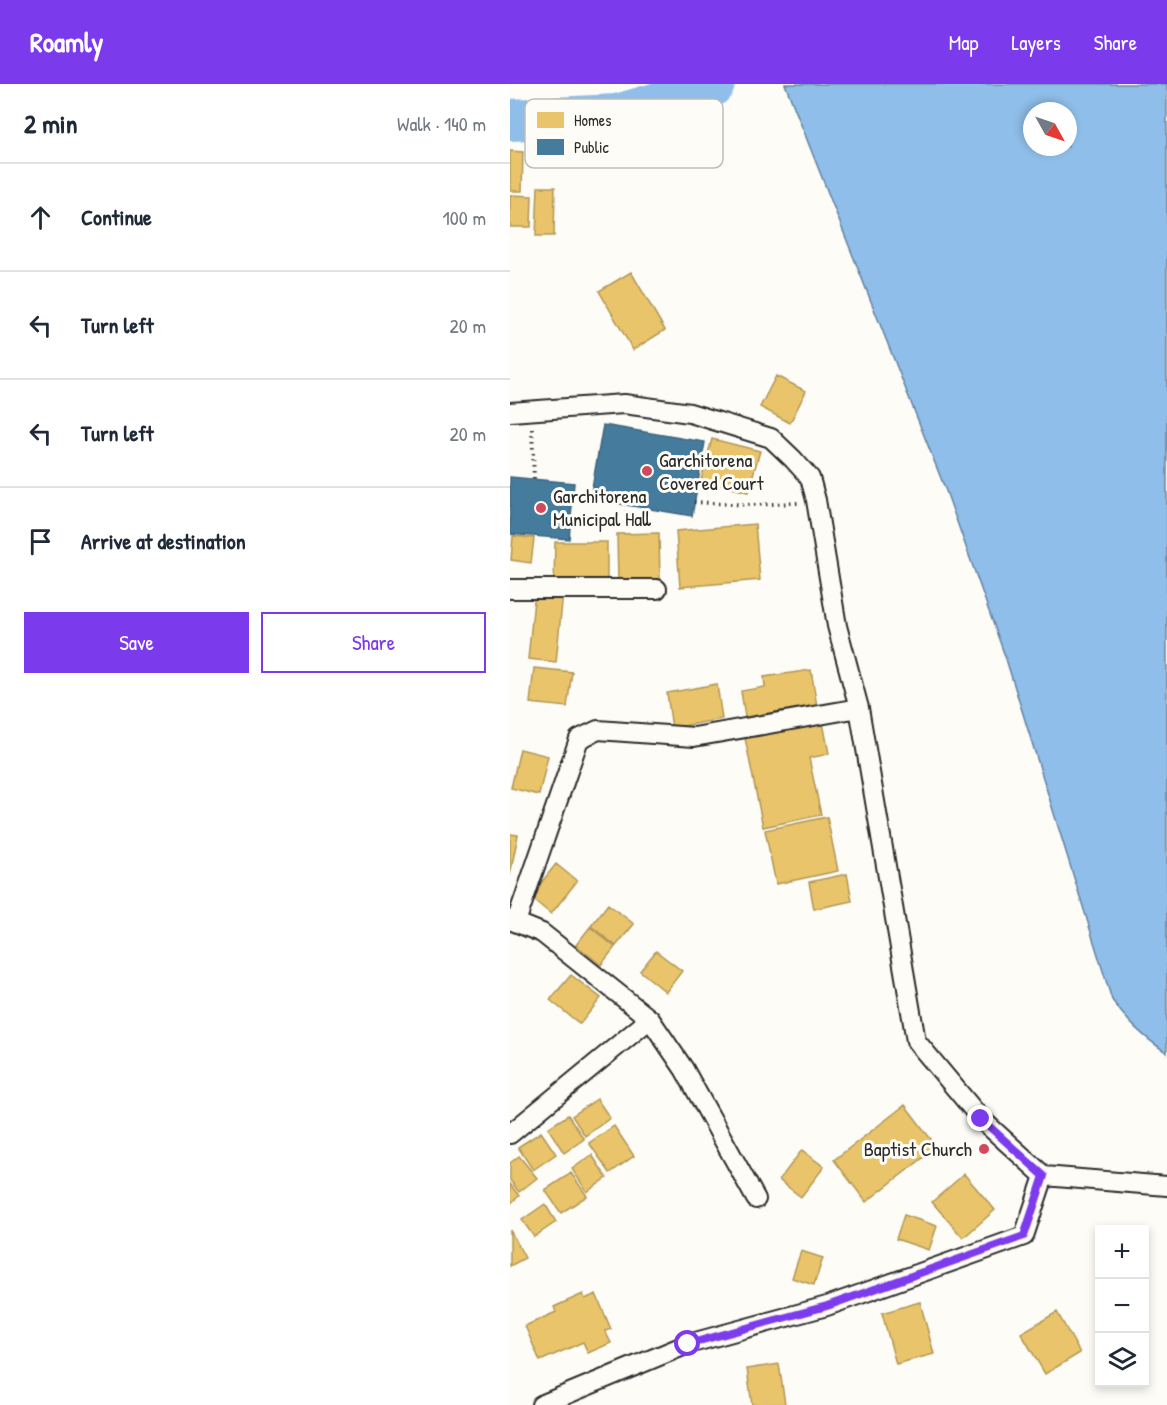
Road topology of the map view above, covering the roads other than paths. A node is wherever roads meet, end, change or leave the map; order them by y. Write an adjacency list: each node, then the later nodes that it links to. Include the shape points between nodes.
1 (510, 412): 4 (street, via 624,404 690,413 771,438 810,478 837,626)
2 (510, 589): 3 (street)
3 (657, 589)
4 (859, 708): 5 (street, via 694,737 598,730 579,740); 8 (street, via 915,1041 981,1119)
5 (513, 921): 6 (street, via 542,933)
6 (650, 1019): 7 (street); 10 (street, via 684,1069)
7 (510, 1134)
8 (1044, 1176): 9 (street); 11 (street, via 1024,1236 827,1306 688,1344)
9 (1167, 1186)
10 (756, 1199)
11 (541, 1405)

